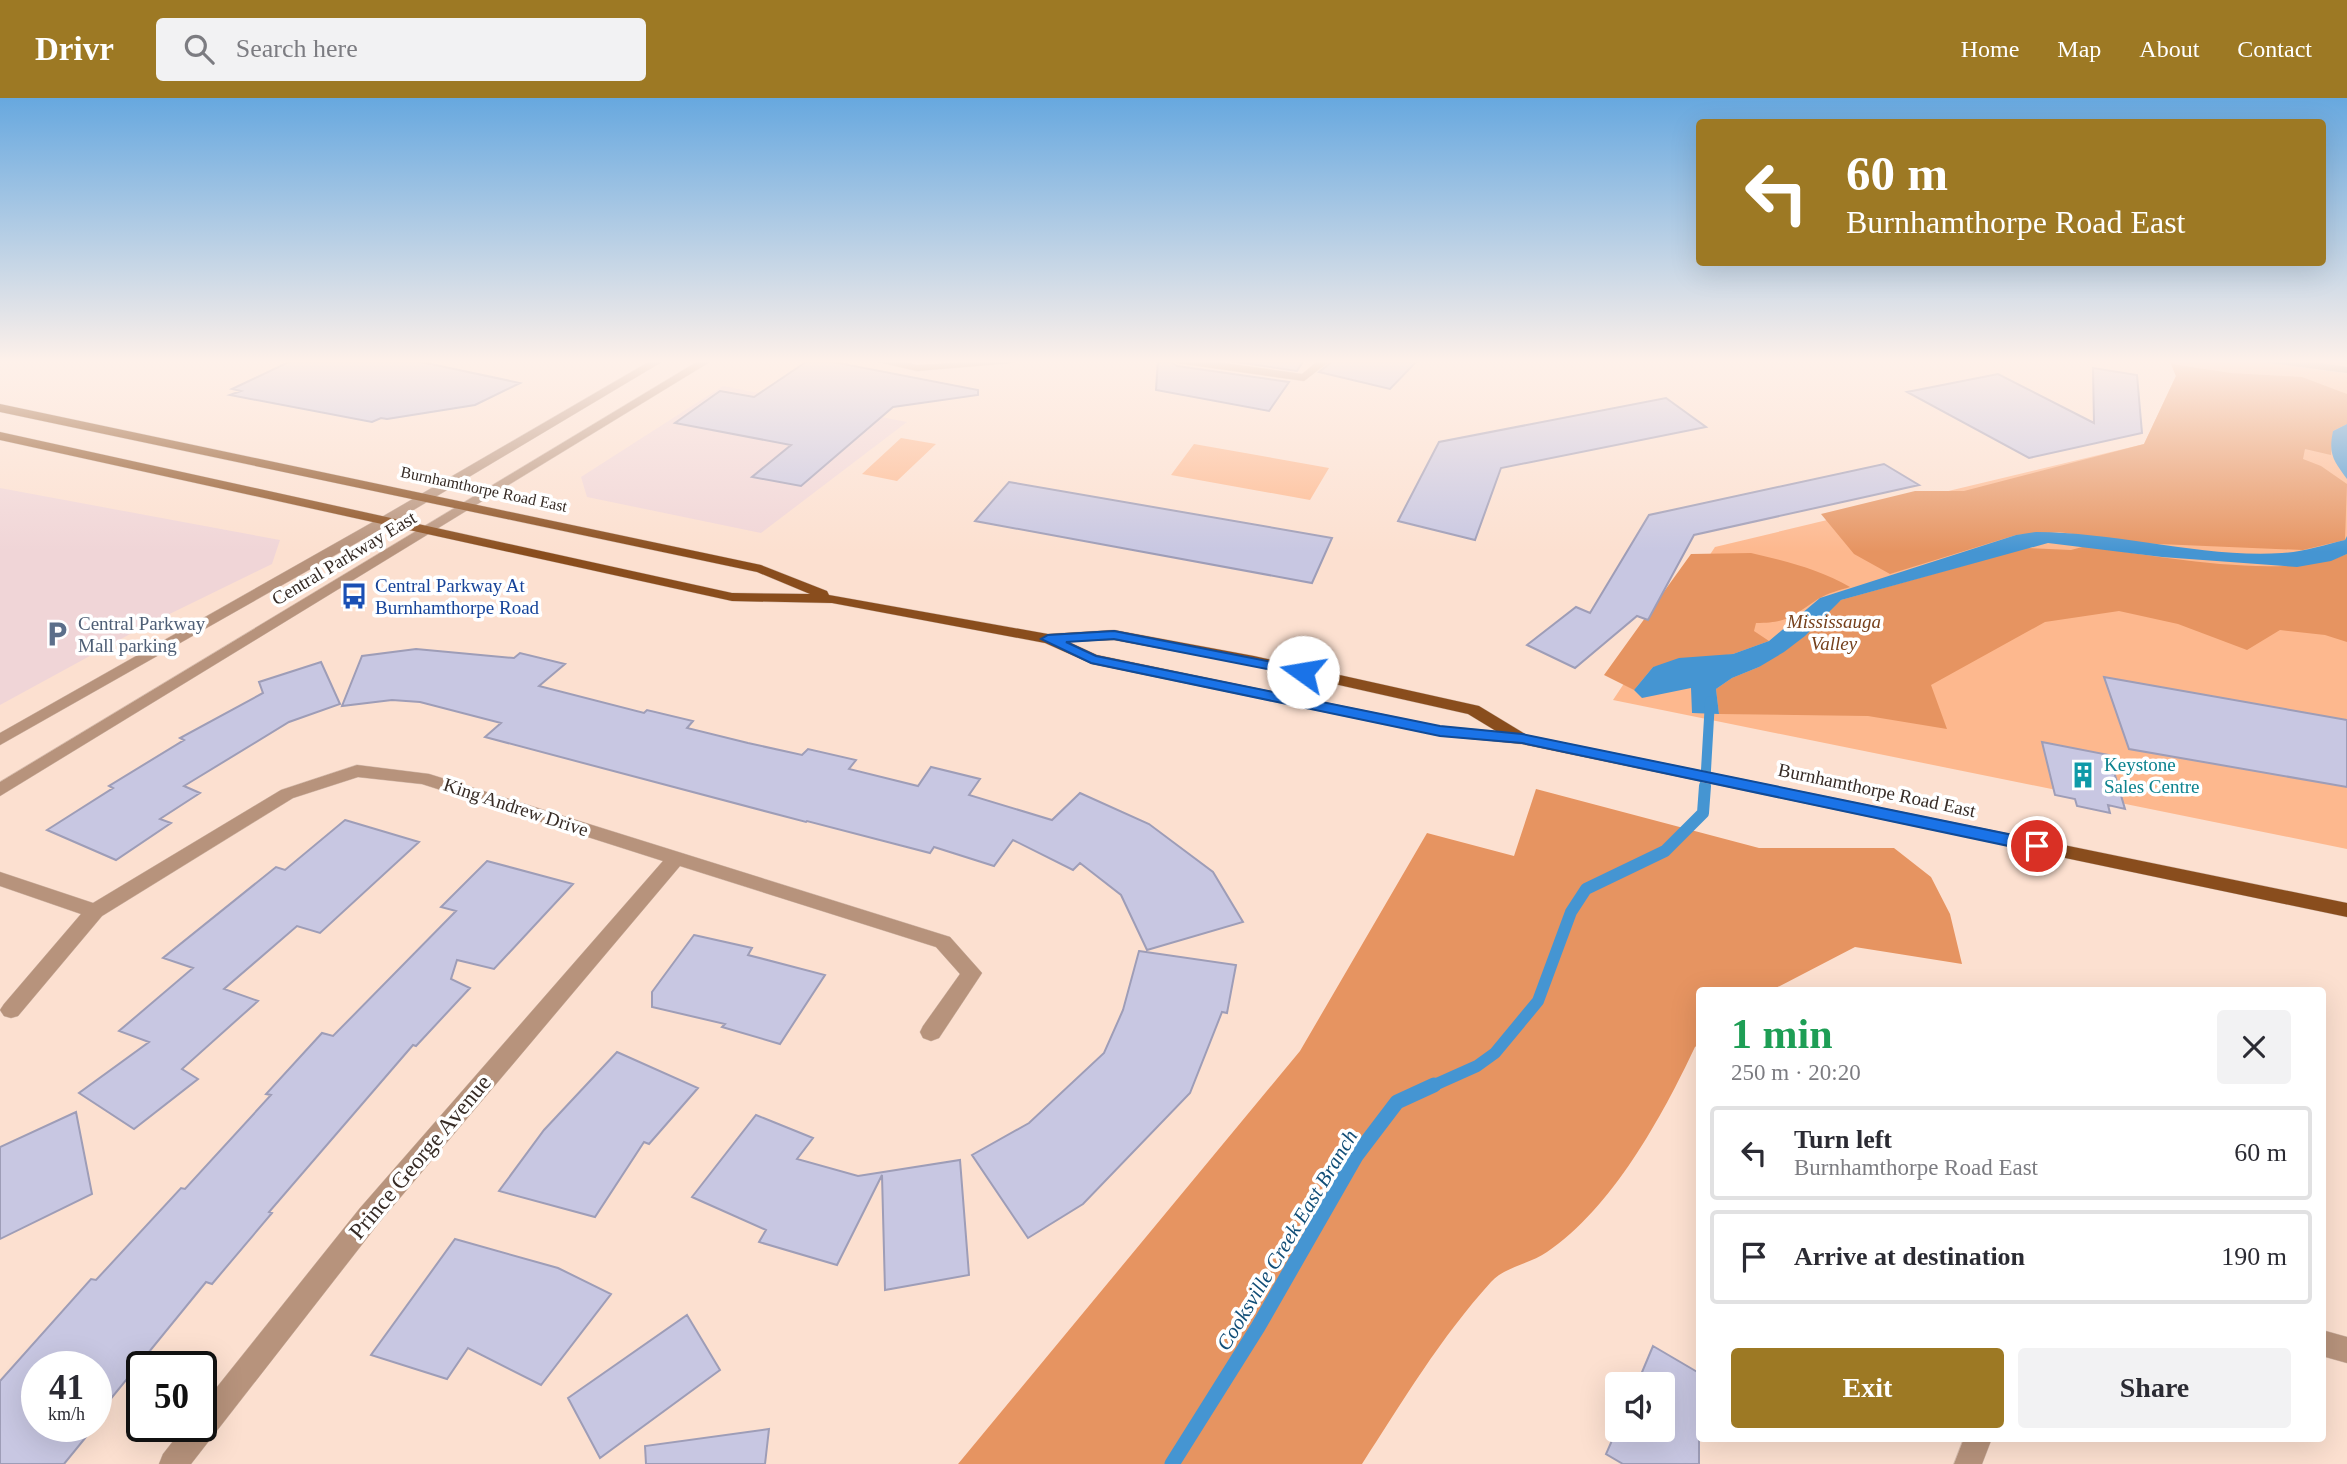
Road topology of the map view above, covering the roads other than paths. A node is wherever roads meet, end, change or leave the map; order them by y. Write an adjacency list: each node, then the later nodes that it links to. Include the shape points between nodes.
1 (74, 424): 5 (main road, Burnhamthorpe Road East)
2 (551, 424): 5 (street, Central Parkway East)
3 (602, 424): 6 (street, Central Parkway East)
4 (0, 436): 7 (main road, Burnhamthorpe Road East)
5 (425, 498): 6 (main road, Burnhamthorpe Road East); 7 (street, Central Parkway East)
6 (466, 506): 8 (street, Central Parkway East); 9 (main road, Burnhamthorpe Road East, via 761,569)
7 (385, 522): 8 (main road, Burnhamthorpe Road East); 12 (street, Central Parkway East)
8 (426, 531): 9 (main road, Burnhamthorpe Road East, via 732,597); 13 (street, Central Parkway East)
9 (832, 599): 10 (main road, Burnhamthorpe Road East)
10 (1048, 639): 11 (main road, Burnhamthorpe Road East, via 1091,659 1440,731); 11 (main road, Burnhamthorpe Road East, via 1114,635 1254,661 1473,710)
11 (1522, 738): 16 (main road, Burnhamthorpe Road East)
12 (0, 740)
13 (0, 790)
14 (677, 858): 17 (street, King Andrew Drive, via 423,778 357,771 287,794); 19 (street, King Andrew Drive, via 943,942 972,973); 23 (street, Prince George Avenue, via 369,1216)
15 (0, 879): 17 (street)
16 (2347, 910)
17 (96, 911): 18 (street, King Andrew Drive)
18 (11, 1010)
19 (931, 1032)
20 (2326, 1344): 21 (street)
21 (2347, 1350)
22 (1976, 1442): 24 (street)
23 (173, 1464)
24 (1968, 1464)

